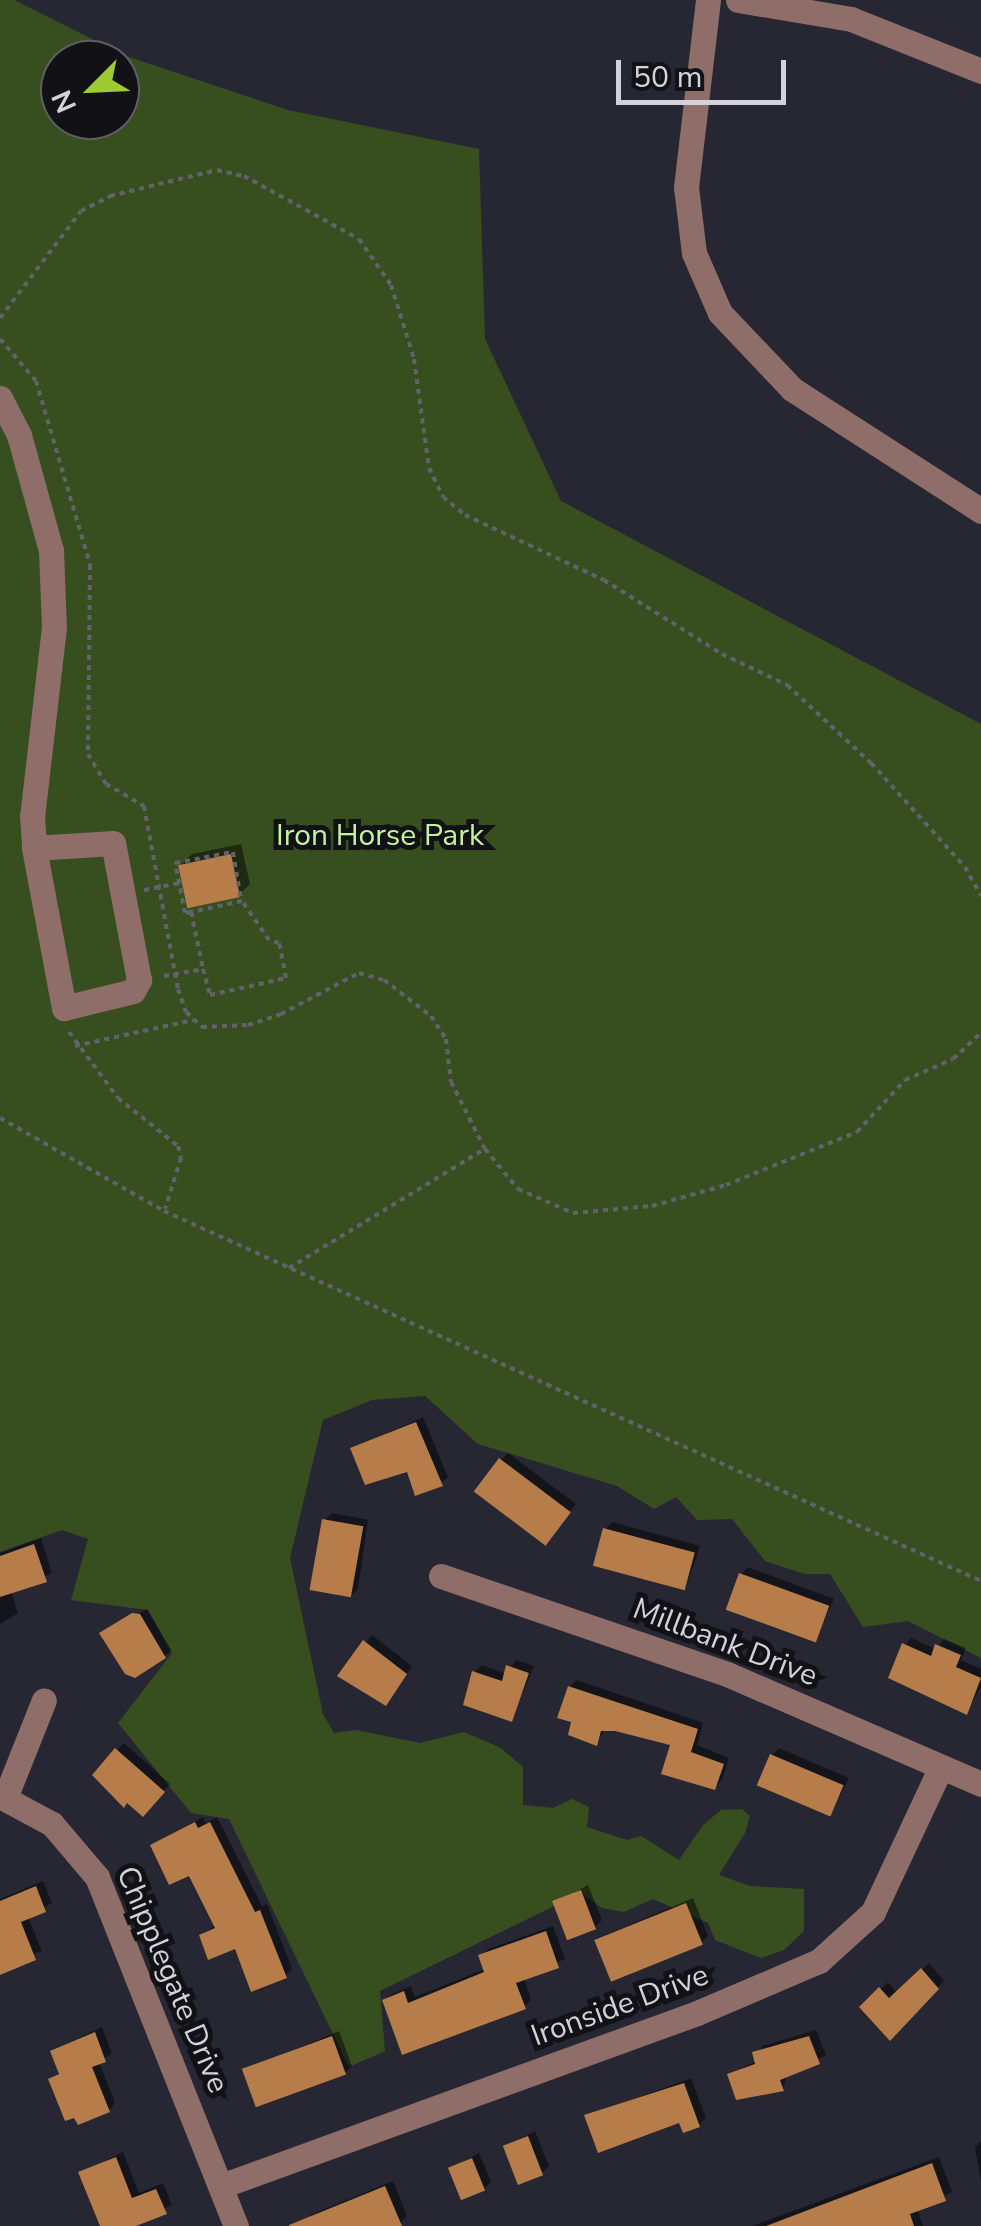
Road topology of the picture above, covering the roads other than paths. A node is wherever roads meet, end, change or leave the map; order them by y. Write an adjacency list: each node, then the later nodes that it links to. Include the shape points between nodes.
1 (708, 0): 5 (street, via 686,187 694,253 720,313 792,389)
2 (738, 0): 3 (street, via 851,19)
3 (981, 71)
4 (0, 398): 6 (street, via 19,435 51,550 54,627)
5 (981, 511)
6 (34, 848): 6 (street, via 113,843 140,980 133,991 64,1008)
7 (441, 1576): 9 (street, Millbank Drive, via 728,1674)
8 (44, 1700): 11 (street)
9 (942, 1767): 10 (street, Millbank Drive); 12 (street, Ironside Drive, via 873,1912 820,1961 696,2013)
10 (981, 1784)
11 (3, 1797): 12 (street, Chipplegate Drive, via 52,1824 96,1877)
12 (220, 2186): 13 (street, Chipplegate Drive)
13 (236, 2226)

